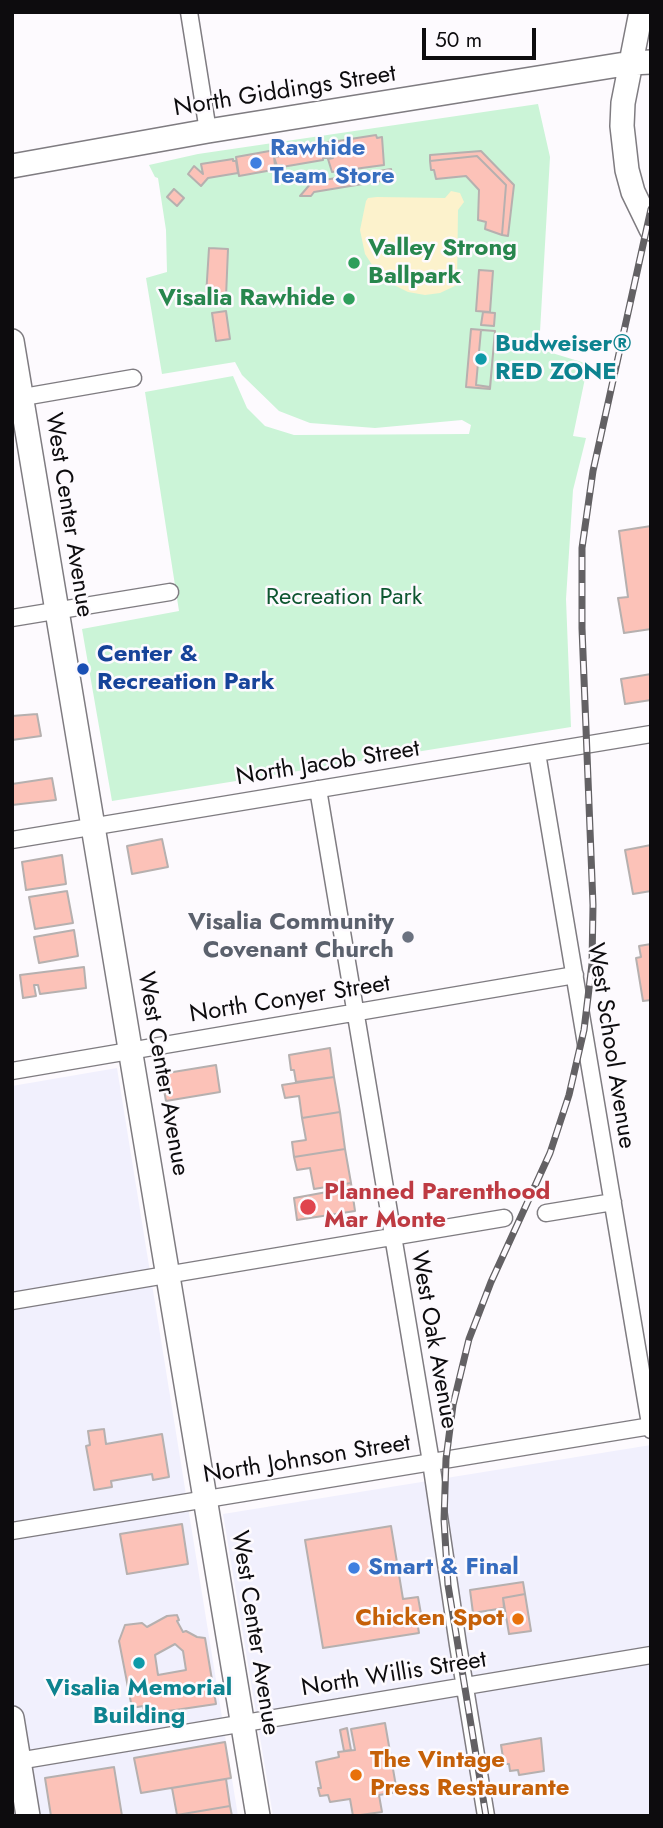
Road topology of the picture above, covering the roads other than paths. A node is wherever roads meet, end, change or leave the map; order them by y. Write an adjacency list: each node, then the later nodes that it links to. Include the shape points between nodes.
1 (189, 12): 4 (street)
2 (641, 12): 3 (street)
3 (641, 63): 4 (street, North Giddings Street); 6 (street, via 623,103 624,148 633,192)
4 (208, 131): 5 (street, North Giddings Street)
5 (12, 166)
6 (651, 229)
7 (12, 341): 9 (street, West Center Avenue)
8 (133, 378): 9 (street)
9 (17, 398): 11 (street, West Center Avenue)
10 (170, 592): 11 (street)
11 (57, 611): 12 (street); 16 (street, West Center Avenue)
12 (12, 618)
13 (651, 734): 14 (street, North Jacob Street)
14 (537, 753): 15 (street, North Jacob Street); 18 (street, West School Avenue)
15 (318, 789): 16 (street, North Jacob Street); 19 (street, West Oak Avenue)
16 (92, 827): 17 (street, North Jacob Street); 20 (street, West Center Avenue)
17 (12, 840)
18 (575, 975): 19 (street, North Conyer Street); 22 (street, West School Avenue)
19 (355, 1012): 20 (street, North Conyer Street); 25 (street, West Oak Avenue)
20 (132, 1050): 21 (street, North Conyer Street); 26 (street, West Center Avenue)
21 (12, 1071)
22 (613, 1202): 23 (street); 28 (street, West School Avenue)
23 (546, 1213)
24 (503, 1218): 25 (street)
25 (392, 1236): 26 (street); 29 (street, West Oak Avenue)
26 (169, 1275): 27 (street); 30 (street, West Center Avenue)
27 (12, 1301)
28 (651, 1427): 29 (street, North Johnson Street)
29 (431, 1462): 30 (street, North Johnson Street); 33 (street, West Oak Avenue)
30 (206, 1500): 31 (street, North Johnson Street); 35 (street, West Center Avenue)
31 (12, 1531)
32 (651, 1655): 33 (street, North Willis Street)
33 (464, 1687): 35 (street, North Willis Street); 39 (street, West Oak Avenue)
34 (12, 1717): 36 (street)
35 (242, 1723): 36 (street, North Willis Street); 38 (street, West Center Avenue)
36 (16, 1762): 37 (street)
37 (28, 1816)
38 (258, 1816)
39 (486, 1816)

